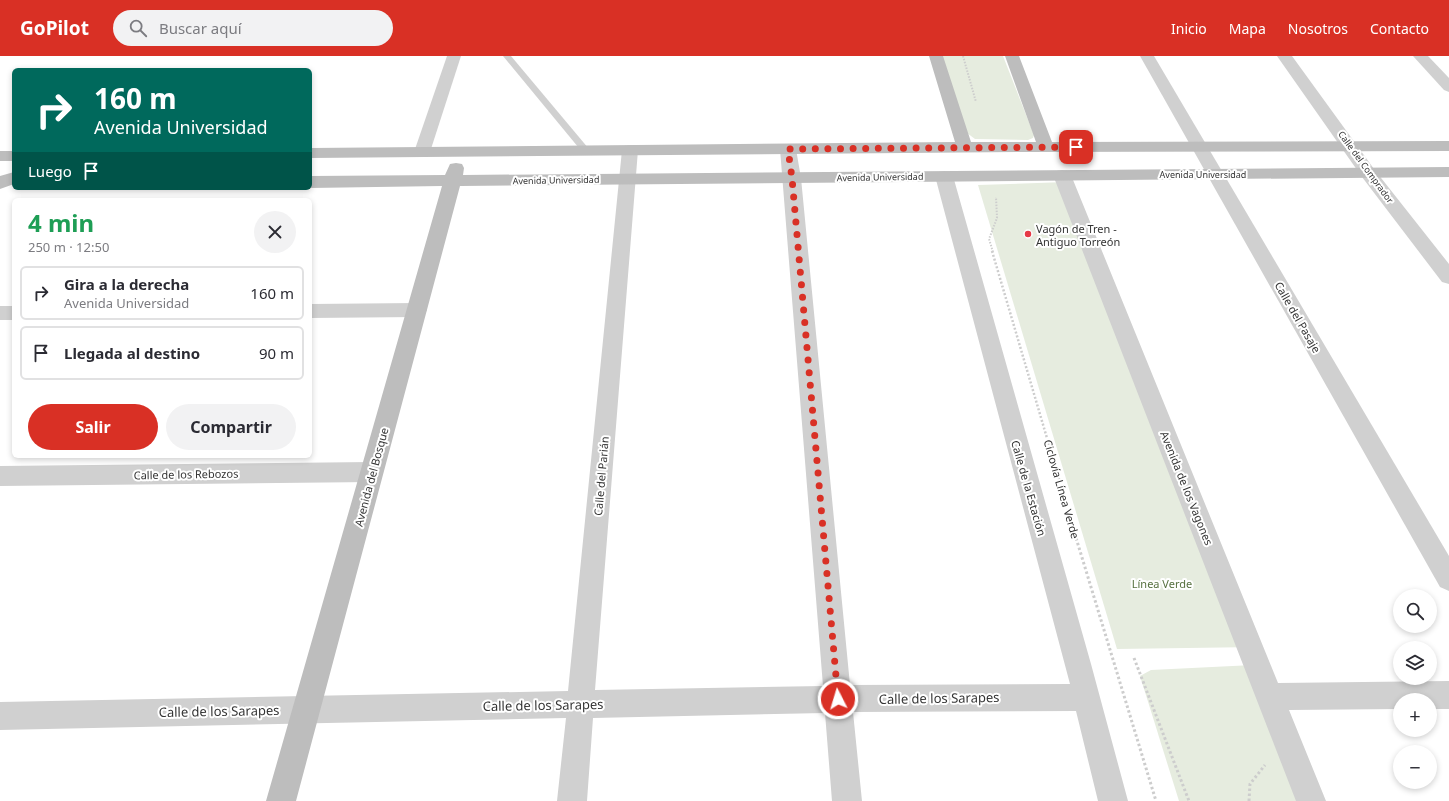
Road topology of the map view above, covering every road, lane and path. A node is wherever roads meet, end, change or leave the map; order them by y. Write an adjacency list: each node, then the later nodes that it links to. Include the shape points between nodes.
1 (454, 56): 17 (street)
2 (507, 56): 16 (lane)
3 (936, 56): 13 (main road)
4 (1012, 56): 11 (main road)
5 (1147, 56): 12 (street, Calle del Pasaje)
6 (1284, 56): 9 (street, Calle del Comprador)
7 (1420, 56): 8 (street)
8 (1449, 87)
9 (1350, 146): 10 (main road); 12 (main road); 23 (street, Calle del Comprador)
10 (1449, 146)
11 (1046, 147): 12 (main road); 13 (main road)
12 (1199, 147): 24 (street, Calle del Pasaje)
13 (965, 148): 14 (main road)
14 (788, 149): 15 (main road); 29 (street)
15 (630, 150): 16 (main road); 30 (street, Calle del Parián)
16 (586, 151): 18 (main road)
17 (422, 152): 18 (main road); 19 (main road)
18 (460, 152): 31 (main road, Avenida del Bosque)
19 (312, 153)
20 (0, 156): 21 (main road)
21 (12, 156)
22 (1449, 172): 23 (main road, Avenida Universidad)
23 (1368, 173): 24 (main road, Avenida Universidad); 35 (street, Calle del Comprador)
24 (1215, 174): 25 (main road, Avenida Universidad); 42 (street, Calle del Pasaje)
25 (1062, 175): 27 (main road, Avenida Universidad); 46 (street, Avenida de los Vagones)
26 (944, 176): 27 (main road, Avenida Universidad); 29 (main road, Avenida Universidad); 45 (street, Calle de la Estación)
27 (999, 176): 56 (path, Ciclovía Línea Verde, via 996,190 997,218 989,239 1090,587)
28 (12, 178): 33 (main road)
29 (792, 178): 30 (main road, Avenida Universidad); 47 (street)
30 (629, 179): 31 (main road, Avenida Universidad); 48 (street, Calle del Parián)
31 (452, 181): 32 (main road, Avenida Universidad); 36 (main road, Avenida del Bosque)
32 (312, 182)
33 (0, 184): 34 (main road)
34 (12, 184)
35 (1449, 277)
36 (417, 310): 37 (street); 40 (main road, Avenida del Bosque)
37 (312, 311)
38 (0, 313): 39 (street)
39 (12, 313)
40 (372, 472): 41 (street, Calle de los Rebozos); 49 (main road, Avenida del Bosque)
41 (0, 476)
42 (1449, 579)
43 (1134, 658): 57 (path)
44 (1449, 695): 46 (street)
45 (1086, 696): 47 (street, Calle de los Sarapes); 55 (street, Calle de la Estación)
46 (1270, 697): 51 (street, Avenida de los Vagones)
47 (838, 699): 48 (street, Calle de los Sarapes); 54 (street)
48 (580, 704): 49 (street, Calle de los Sarapes); 53 (street, Calle del Parián)
49 (307, 710): 50 (street, Calle de los Sarapes); 52 (main road, Avenida del Bosque)
50 (0, 716)
51 (1295, 759): 58 (path, via 1269,762 1250,784); 59 (street, Avenida de los Vagones)
52 (281, 801)
53 (572, 801)
54 (847, 801)
55 (1113, 801)
56 (1156, 801)
57 (1189, 801)
58 (1248, 801)
59 (1311, 801)

